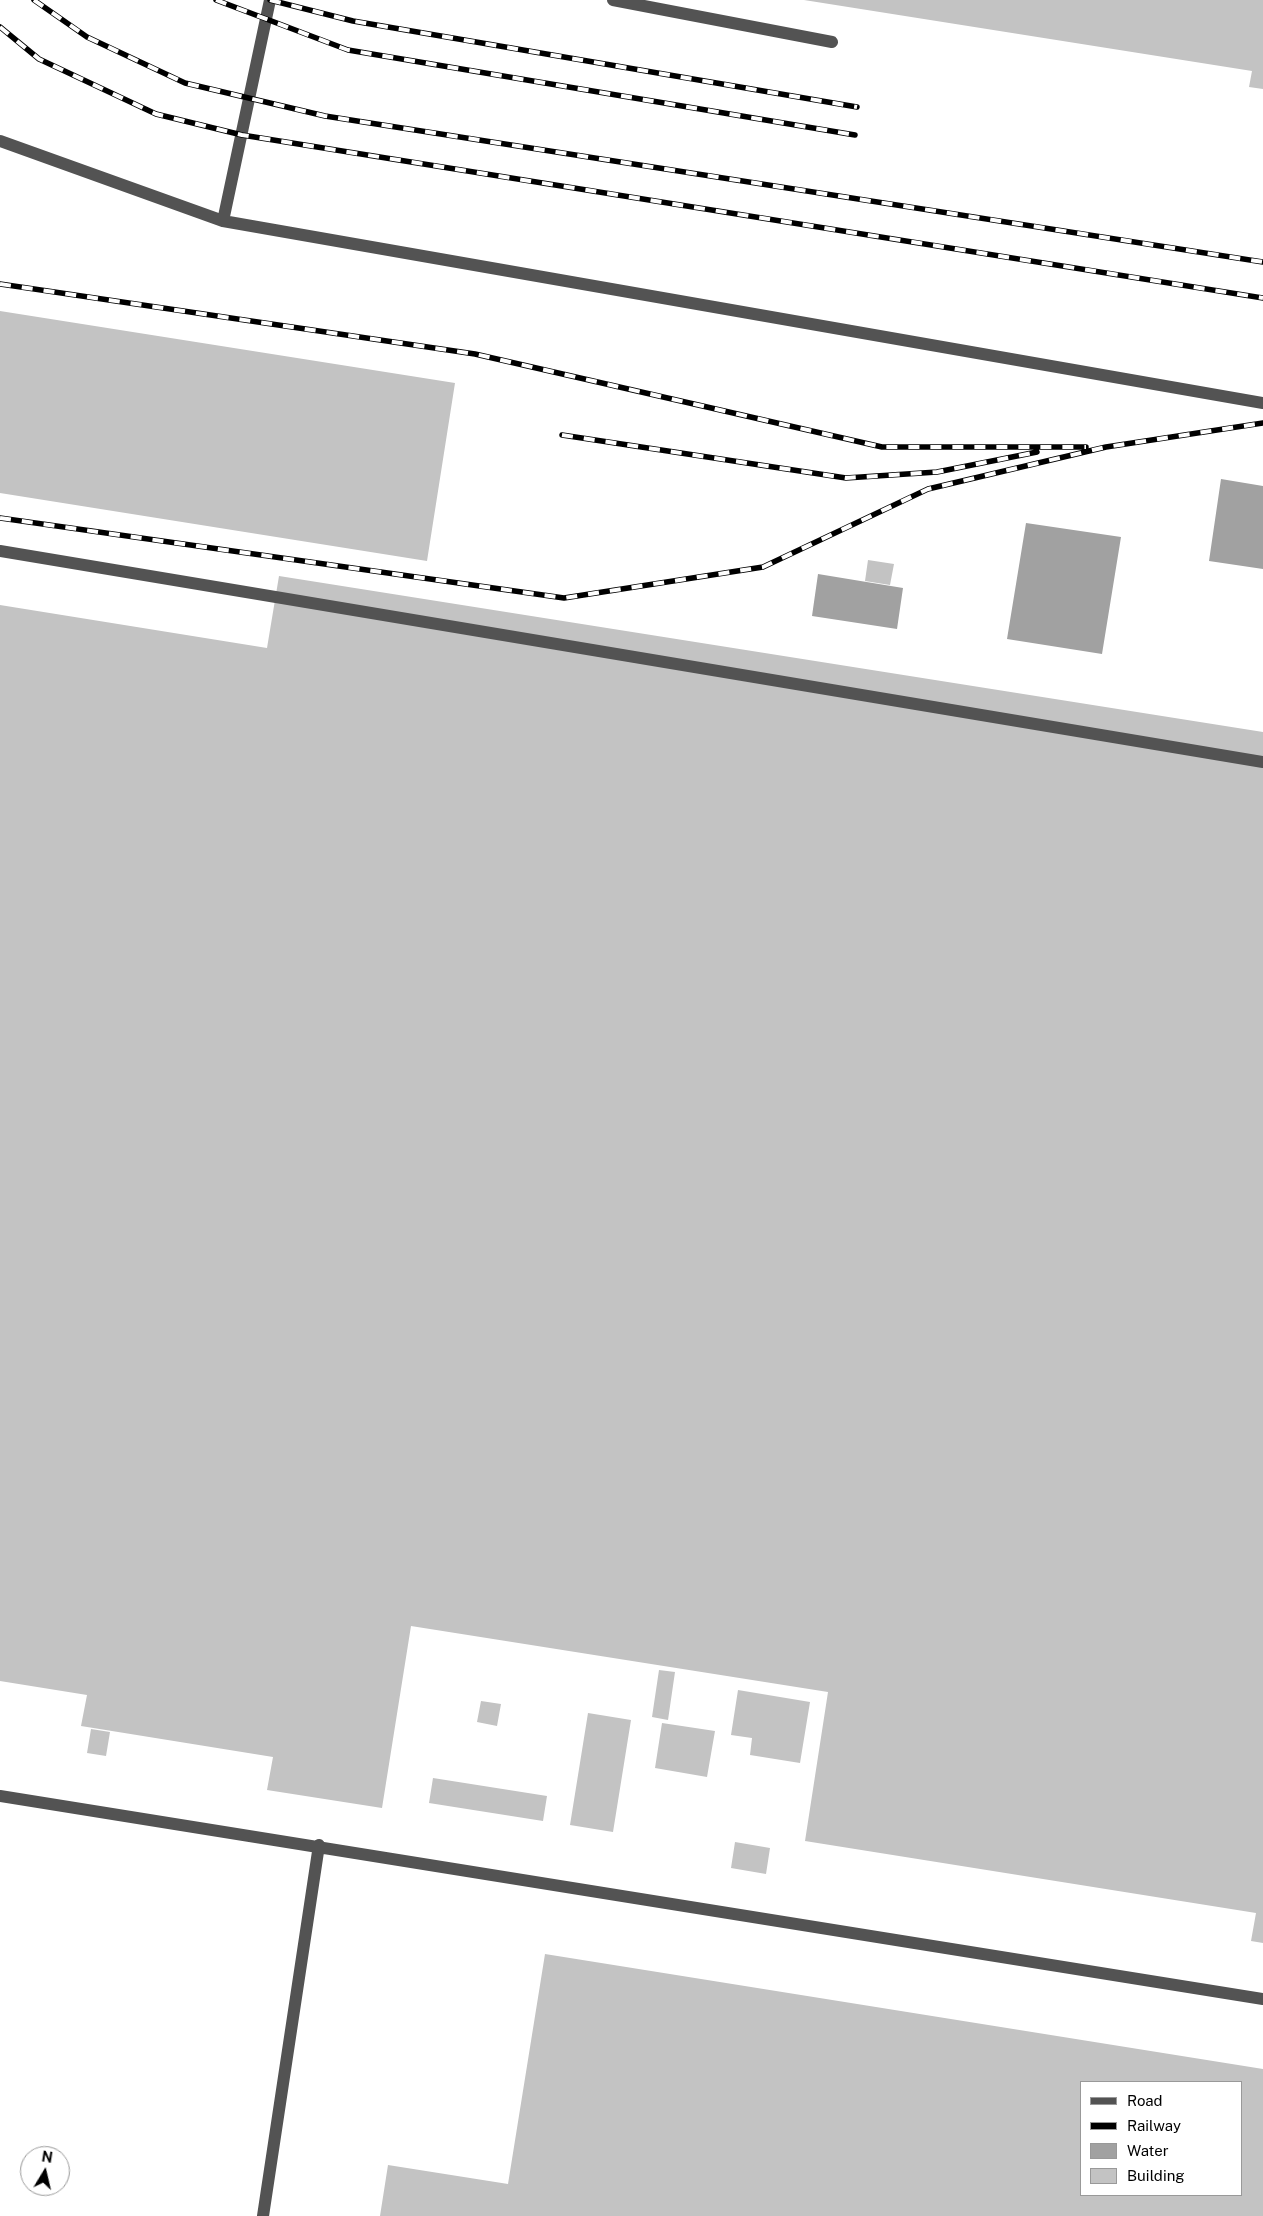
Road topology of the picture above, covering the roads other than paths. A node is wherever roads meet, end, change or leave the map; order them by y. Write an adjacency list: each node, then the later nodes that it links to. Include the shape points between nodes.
1 (270, 0): 5 (lane)
2 (613, 0): 3 (lane)
3 (832, 42)
4 (0, 141): 5 (lane)
5 (222, 221): 6 (lane)
6 (1263, 402)
7 (0, 551): 8 (lane)
8 (1263, 762)
9 (0, 1796): 10 (lane)
10 (319, 1846): 11 (lane); 12 (lane)
11 (1263, 1999)
12 (262, 2216)

